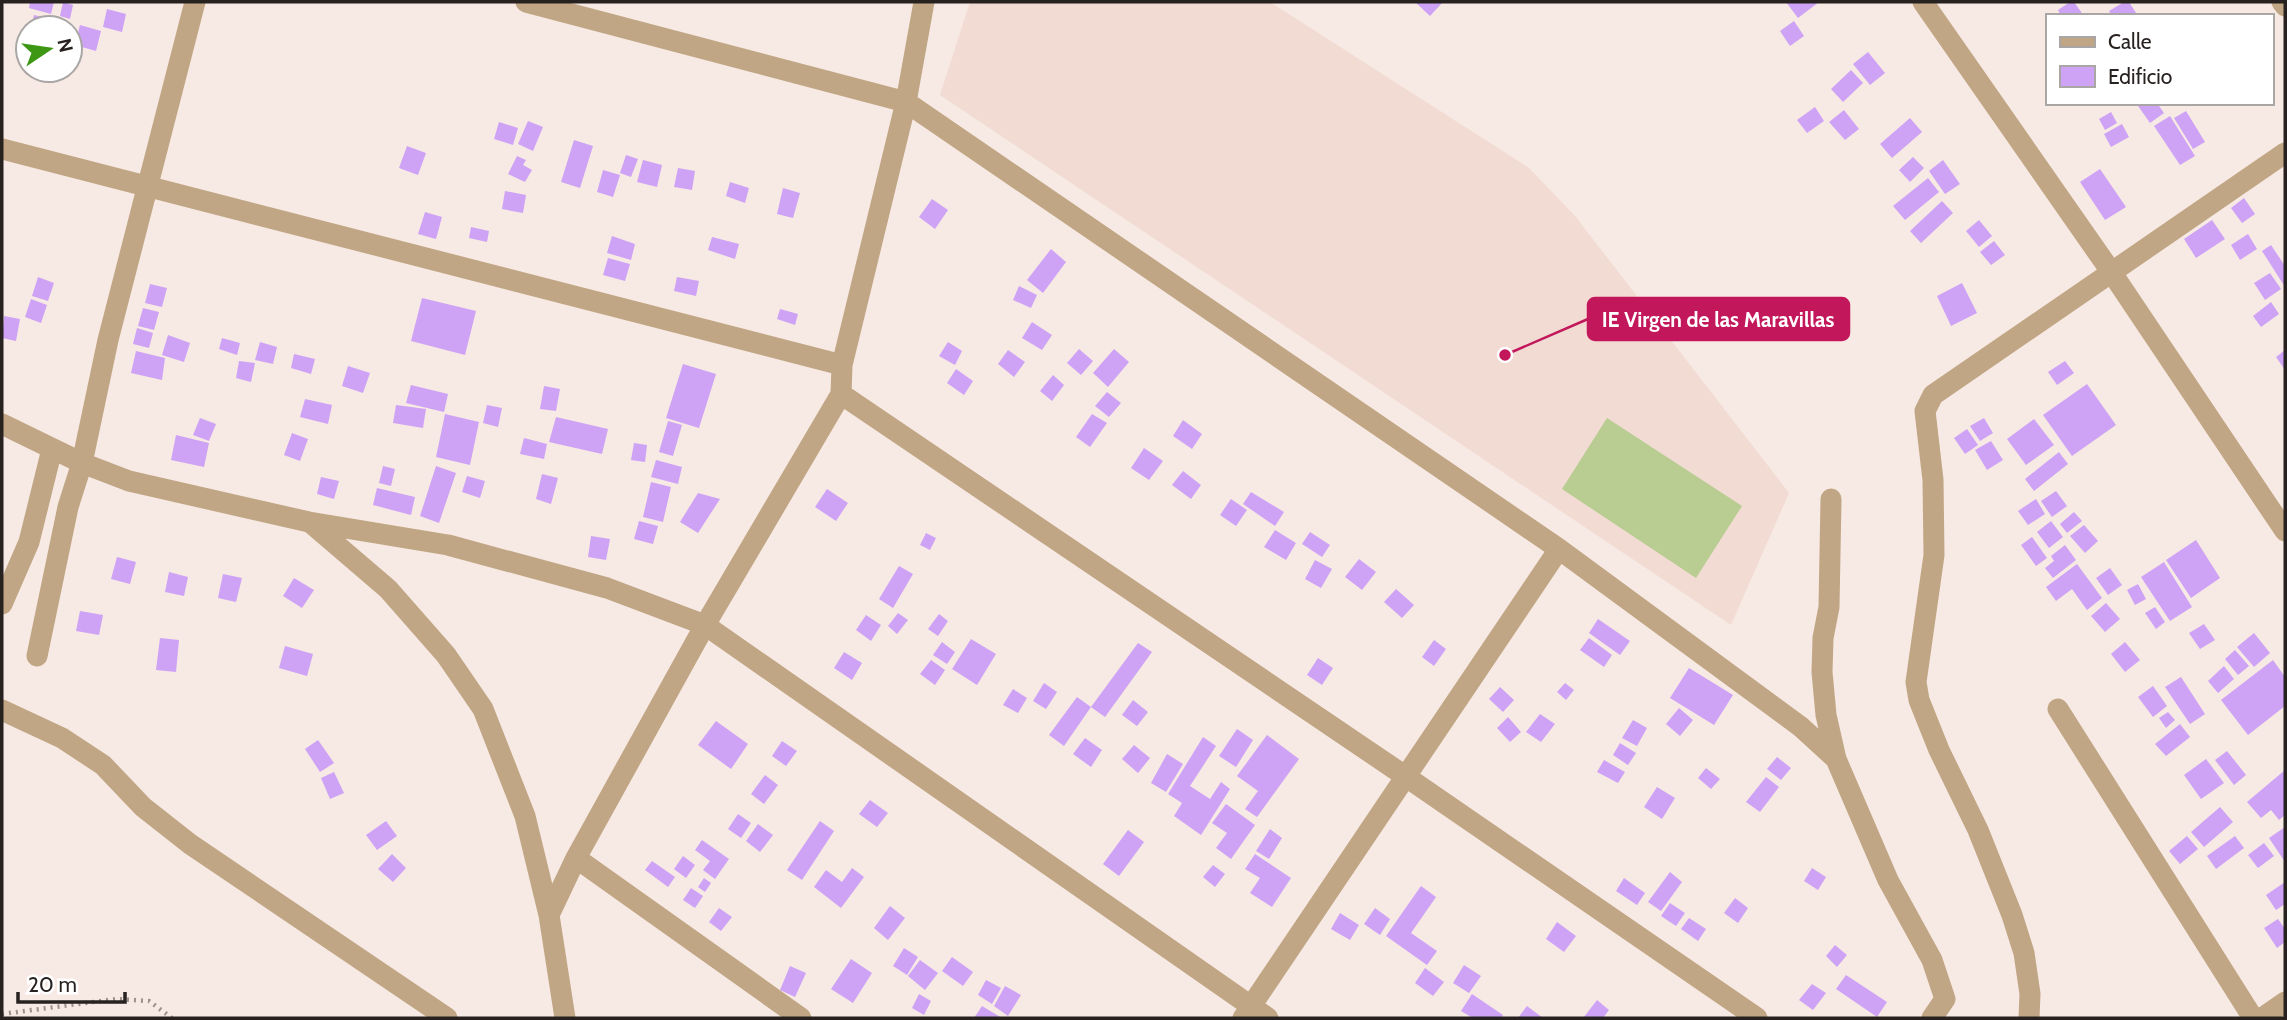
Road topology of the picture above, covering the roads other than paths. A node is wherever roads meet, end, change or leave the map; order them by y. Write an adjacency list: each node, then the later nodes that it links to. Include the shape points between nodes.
1 (195, 2): 10 (street)
2 (526, 2): 7 (street)
3 (924, 2): 7 (street)
4 (1923, 2): 11 (street)
5 (2282, 2): 6 (street)
6 (2285, 6)
7 (906, 102): 12 (street); 20 (street)
8 (2, 149): 10 (street)
9 (2285, 153): 11 (street)
10 (149, 187): 12 (street); 16 (street, via 108,340)
11 (2112, 273): 19 (street); 38 (street, via 1933,395 1925,411 1935,520 1930,594 1916,682 1919,701 2012,915 2024,953)
12 (842, 365): 13 (street)
13 (841, 394): 22 (street); 27 (street)
14 (2, 424): 15 (street)
15 (52, 449): 16 (street); 21 (street, via 29,542)
16 (82, 464): 18 (street, via 129,481); 23 (street, via 68,507)
17 (1830, 499): 26 (street, via 1829,607 1822,672)
18 (309, 522): 22 (street, via 448,545 607,588); 29 (street, via 388,589 446,655 483,709 525,816)
19 (2285, 531)
20 (1559, 549): 26 (street, via 1801,727); 27 (street)
21 (2, 604)
22 (705, 625): 28 (street); 31 (street)
23 (37, 656)
24 (2058, 709): 39 (street)
25 (2, 710): 32 (street, via 62,738 103,765 143,807 190,844)
26 (1836, 760): 37 (street, via 1888,880 1932,960 1945,999)
27 (1405, 776): 31 (street); 36 (street)
28 (576, 858): 29 (street); 34 (street)
29 (550, 915): 33 (street)
30 (2285, 1002): 40 (street)
31 (1246, 1012): 35 (street)
32 (447, 1018)
33 (565, 1018)
34 (801, 1018)
35 (1268, 1018)
36 (1757, 1018)
37 (1932, 1018)
38 (2029, 1018)
39 (2253, 1018)
40 (2262, 1018)

